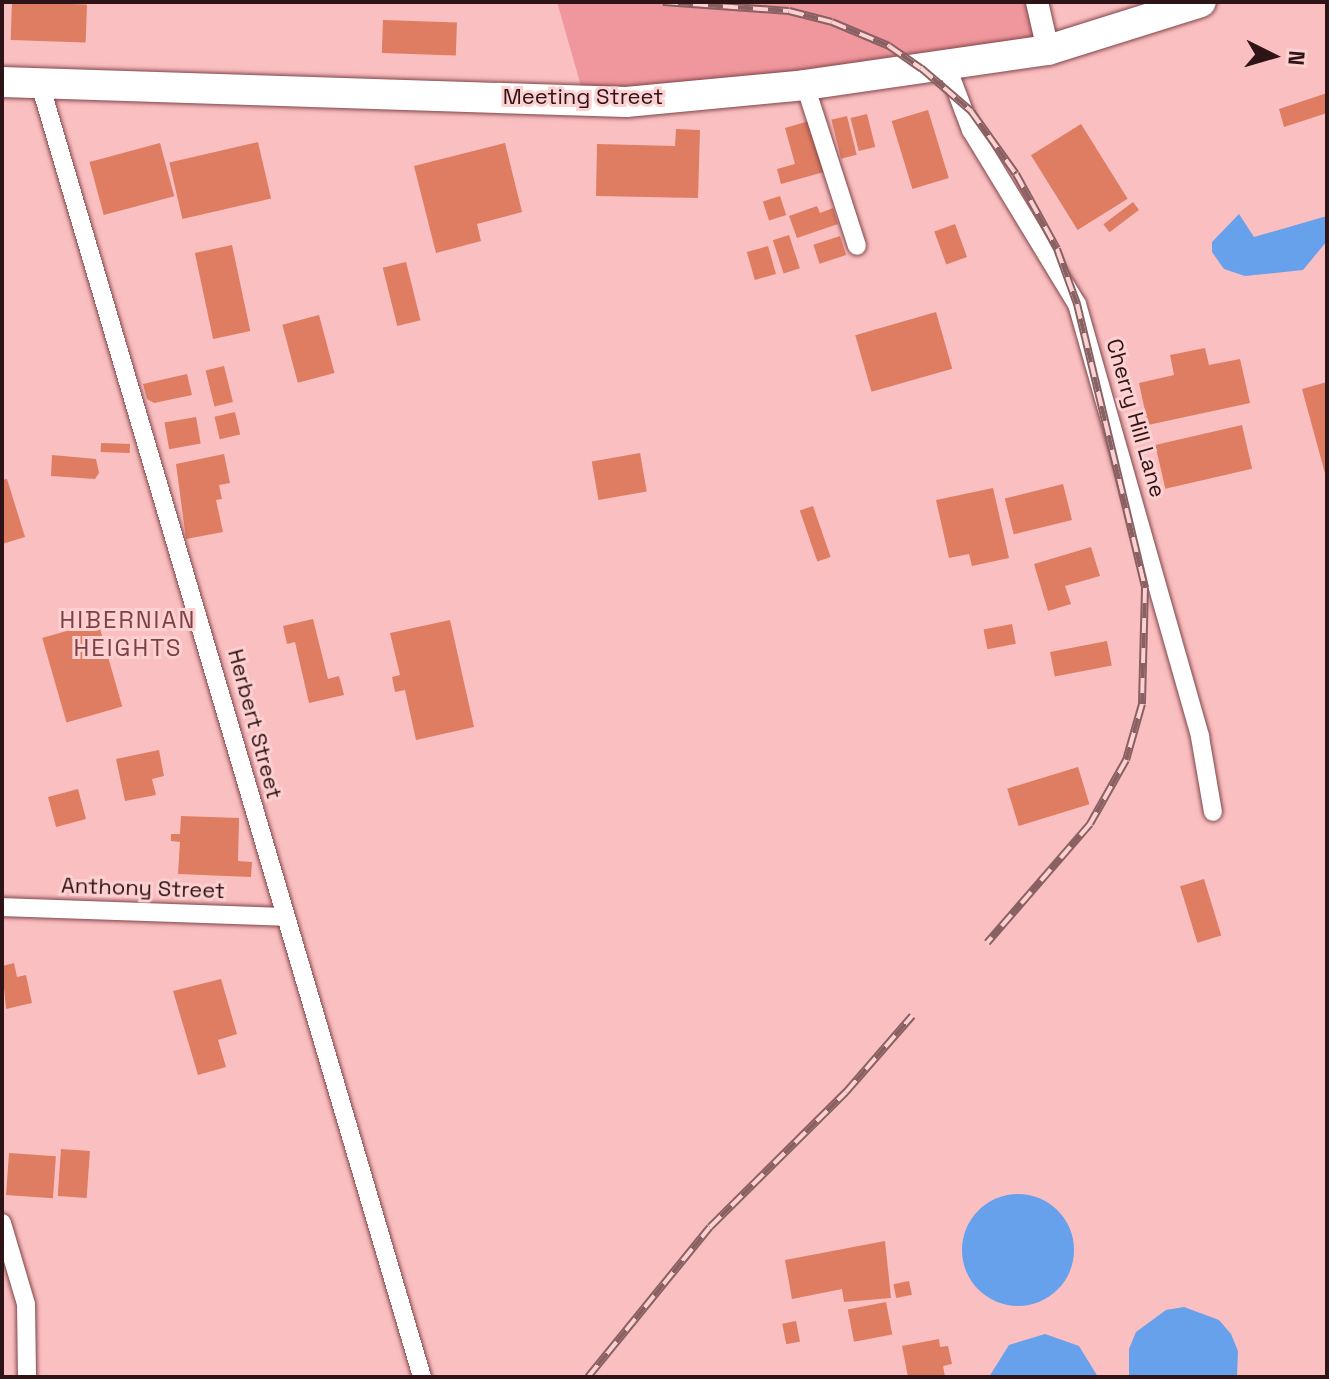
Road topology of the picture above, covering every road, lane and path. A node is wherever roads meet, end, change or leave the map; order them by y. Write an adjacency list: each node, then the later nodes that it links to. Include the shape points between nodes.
1 (1037, 2): 3 (street)
2 (1201, 2): 3 (main road, Meeting Street)
3 (1048, 50): 4 (main road, Meeting Street)
4 (946, 64): 7 (main road, Meeting Street); 9 (street, Cherry Hill Lane, via 971,130 1077,304 1200,737)
5 (2, 82): 6 (main road, Meeting Street)
6 (40, 84): 7 (main road, Meeting Street, via 626,102); 11 (street, Herbert Street, via 201,617)
7 (805, 85): 8 (street)
8 (857, 246)
9 (1213, 812)
10 (2, 907): 11 (street, Anthony Street)
11 (283, 917): 14 (street, Herbert Street)
12 (2, 1223): 13 (street, via 26,1304)
13 (27, 1377)
14 (422, 1377)

